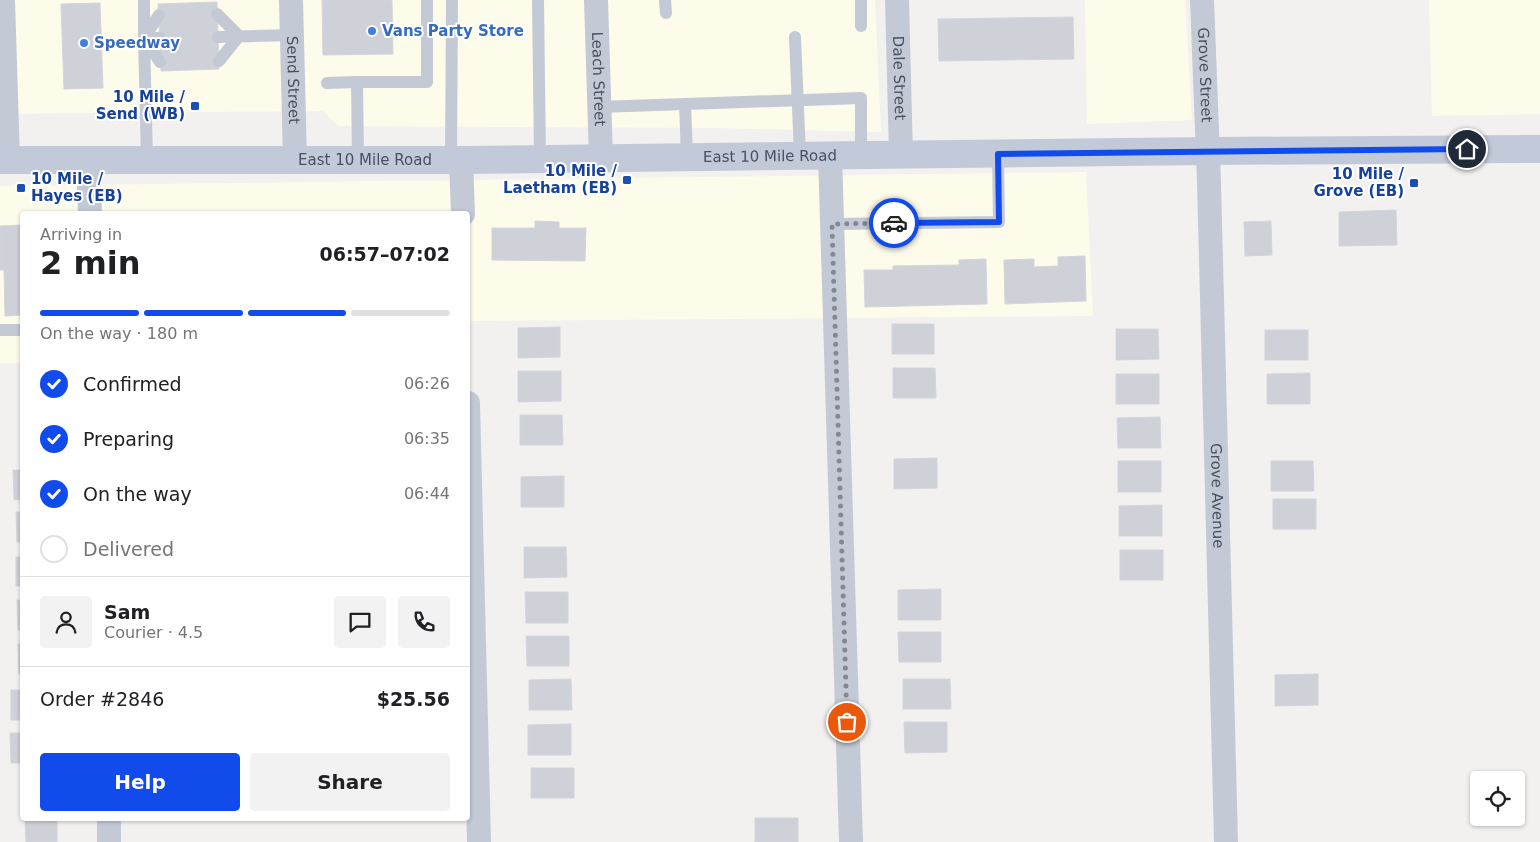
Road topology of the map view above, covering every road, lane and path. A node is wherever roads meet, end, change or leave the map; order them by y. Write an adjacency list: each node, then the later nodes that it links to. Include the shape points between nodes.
1 (3, 0): 20 (street)
2 (144, 0): 17 (lane)
3 (291, 0): 14 (street, Send Street)
4 (427, 0): 23 (lane, via 427,82)
5 (452, 0): 43 (lane)
6 (538, 0): 41 (lane)
7 (596, 0): 27 (street, Leach Street)
8 (861, 0): 13 (lane)
9 (897, 0): 34 (street, Dale Street)
10 (1202, 0): 29 (street, Grove Street)
11 (217, 14): 15 (lane)
12 (159, 15): 17 (lane)
13 (861, 26)
14 (292, 35): 15 (lane); 39 (street, Send Street)
15 (239, 36): 16 (lane); 21 (lane)
16 (218, 37)
17 (144, 38): 18 (lane); 22 (lane); 38 (lane)
18 (160, 38)
19 (796, 38): 25 (lane)
20 (3, 59): 42 (street)
21 (219, 61)
22 (160, 62)
23 (357, 82): 24 (lane); 40 (lane)
24 (327, 83)
25 (798, 100): 26 (lane); 31 (lane); 33 (lane, via 861,98)
26 (685, 104): 27 (lane); 35 (lane)
27 (599, 107): 36 (street, Leach Street)
28 (1540, 149): 29 (main road, East 10 Mile Road)
29 (1208, 151): 30 (main road, East 10 Mile Road); 54 (street, Grove Avenue)
30 (998, 154): 34 (main road, East 10 Mile Road); 46 (lane, via 999,222)
31 (800, 155): 32 (main road, East 10 Mile Road); 35 (main road, East 10 Mile Road)
32 (830, 155): 33 (main road, East 10 Mile Road); 46 (street)
33 (861, 155): 34 (main road, East 10 Mile Road)
34 (901, 155)
35 (687, 157): 36 (main road, East 10 Mile Road)
36 (601, 158): 41 (main road, East 10 Mile Road)
37 (88, 159): 38 (main road, East 10 Mile Road); 42 (main road, East 10 Mile Road); 44 (street)
38 (147, 159): 39 (main road, East 10 Mile Road)
39 (295, 159): 40 (main road, East 10 Mile Road)
40 (358, 159): 43 (main road, East 10 Mile Road)
41 (540, 159): 43 (main road, East 10 Mile Road)
42 (4, 160)
43 (456, 160): 45 (street)
44 (90, 211)
45 (463, 211)
46 (832, 224): 53 (street)
47 (0, 330): 48 (lane)
48 (20, 330)
49 (470, 483): 52 (street)
50 (109, 821): 51 (street)
51 (110, 842)
52 (479, 842)
53 (851, 842)
54 (1226, 842)

